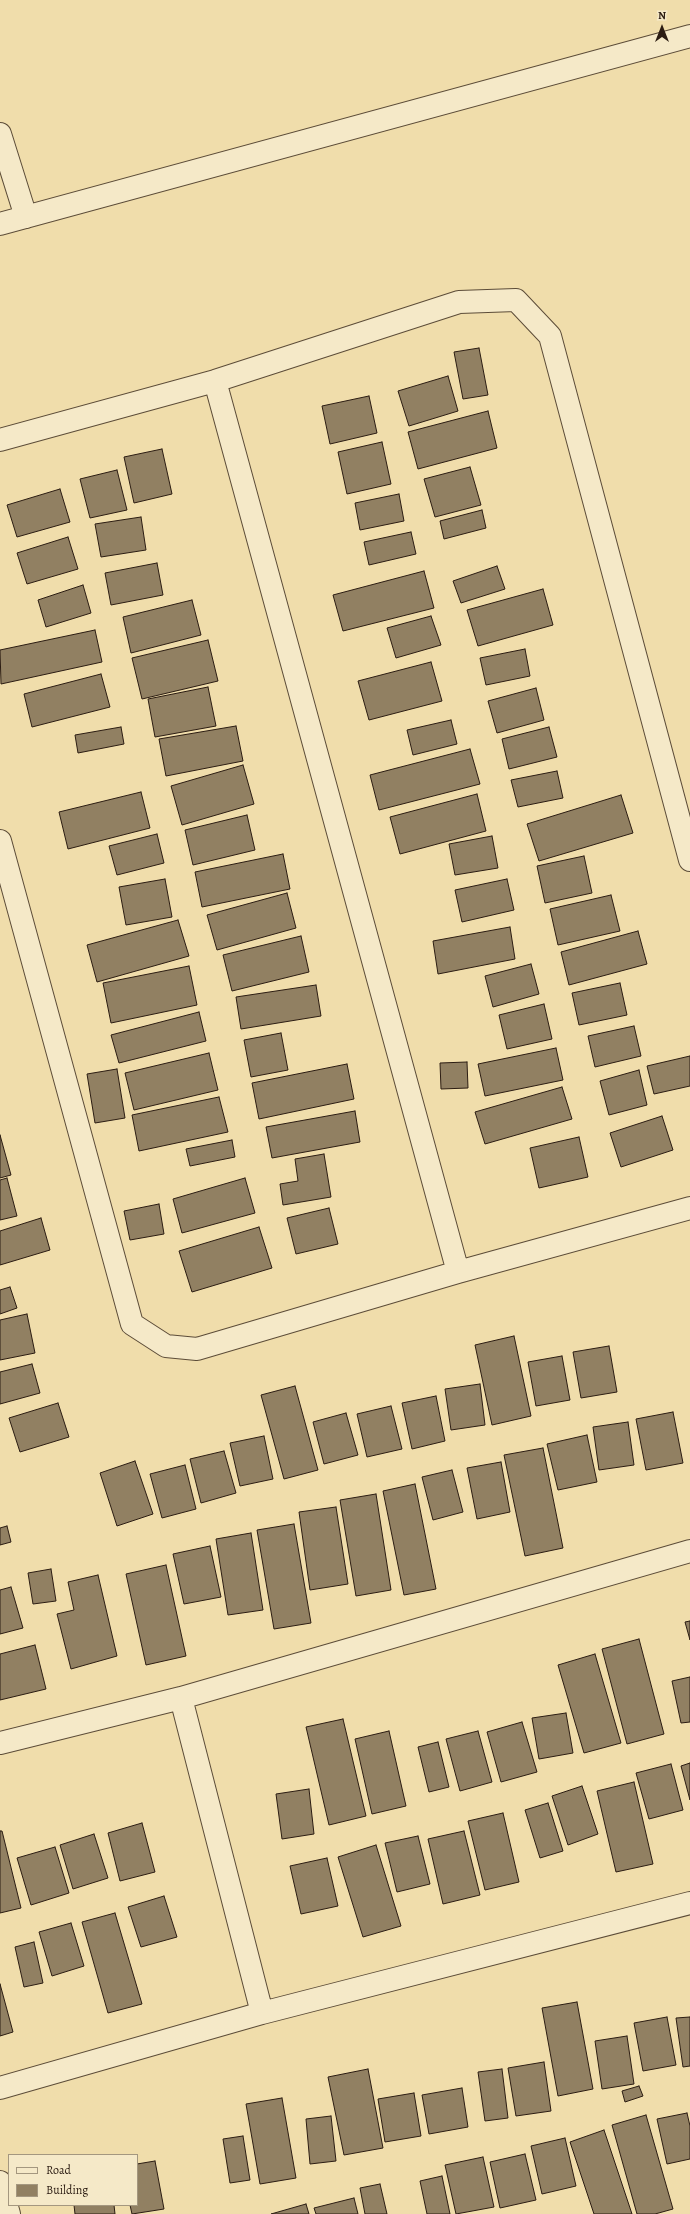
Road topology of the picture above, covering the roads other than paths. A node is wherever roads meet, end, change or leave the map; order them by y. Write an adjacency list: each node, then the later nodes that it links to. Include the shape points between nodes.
1 (690, 36): 3 (street)
2 (0, 134): 3 (street)
3 (26, 217): 4 (street)
4 (0, 224)
5 (215, 381): 6 (street); 8 (street, via 459,302 516,300 550,336); 10 (street)
6 (0, 440)
7 (0, 841): 10 (street, via 132,1324 166,1346 197,1349)
8 (690, 860)
9 (690, 1208): 10 (street)
10 (458, 1272)
11 (690, 1551): 12 (street)
12 (181, 1698): 13 (street); 15 (street)
13 (0, 1743)
14 (690, 1903): 15 (street)
15 (262, 2013): 16 (street)
16 (0, 2088)
17 (0, 2182): 18 (street)
18 (9, 2214)

